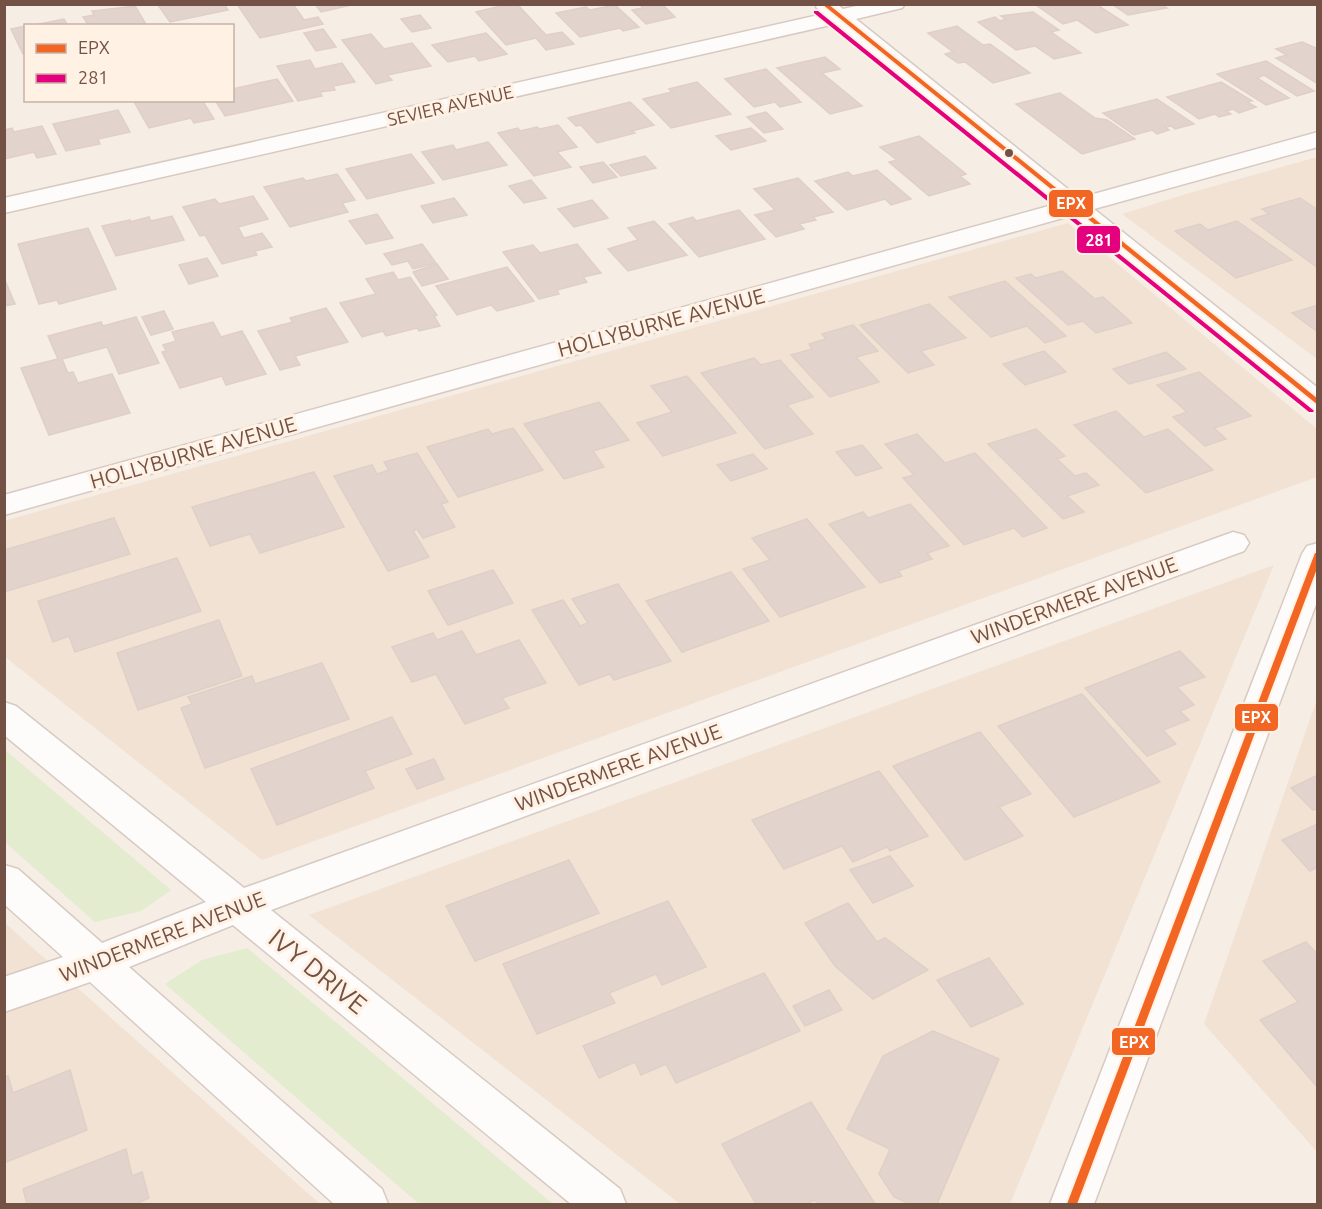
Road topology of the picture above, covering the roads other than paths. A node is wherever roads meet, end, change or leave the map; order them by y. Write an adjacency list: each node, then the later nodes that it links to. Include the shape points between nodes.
1 (895, 4): 2 (street, SEVIER AVENUE)
2 (831, 11): 4 (street, SEVIER AVENUE); 5 (street)
3 (1317, 139): 5 (street, HOLLYBURNE AVENUE)
4 (4, 206)
5 (1075, 207): 6 (street); 7 (street, HOLLYBURNE AVENUE)
6 (1317, 403)
7 (4, 505)
8 (1233, 543): 12 (street, WINDERMERE AVENUE)
9 (1317, 554): 17 (street)
10 (4, 715): 12 (street, IVY DRIVE)
11 (4, 880): 13 (street)
12 (238, 906): 13 (street, WINDERMERE AVENUE); 16 (street, IVY DRIVE)
13 (96, 963): 14 (street, WINDERMERE AVENUE); 15 (street)
14 (4, 994)
15 (366, 1204)
16 (604, 1204)
17 (1072, 1204)

